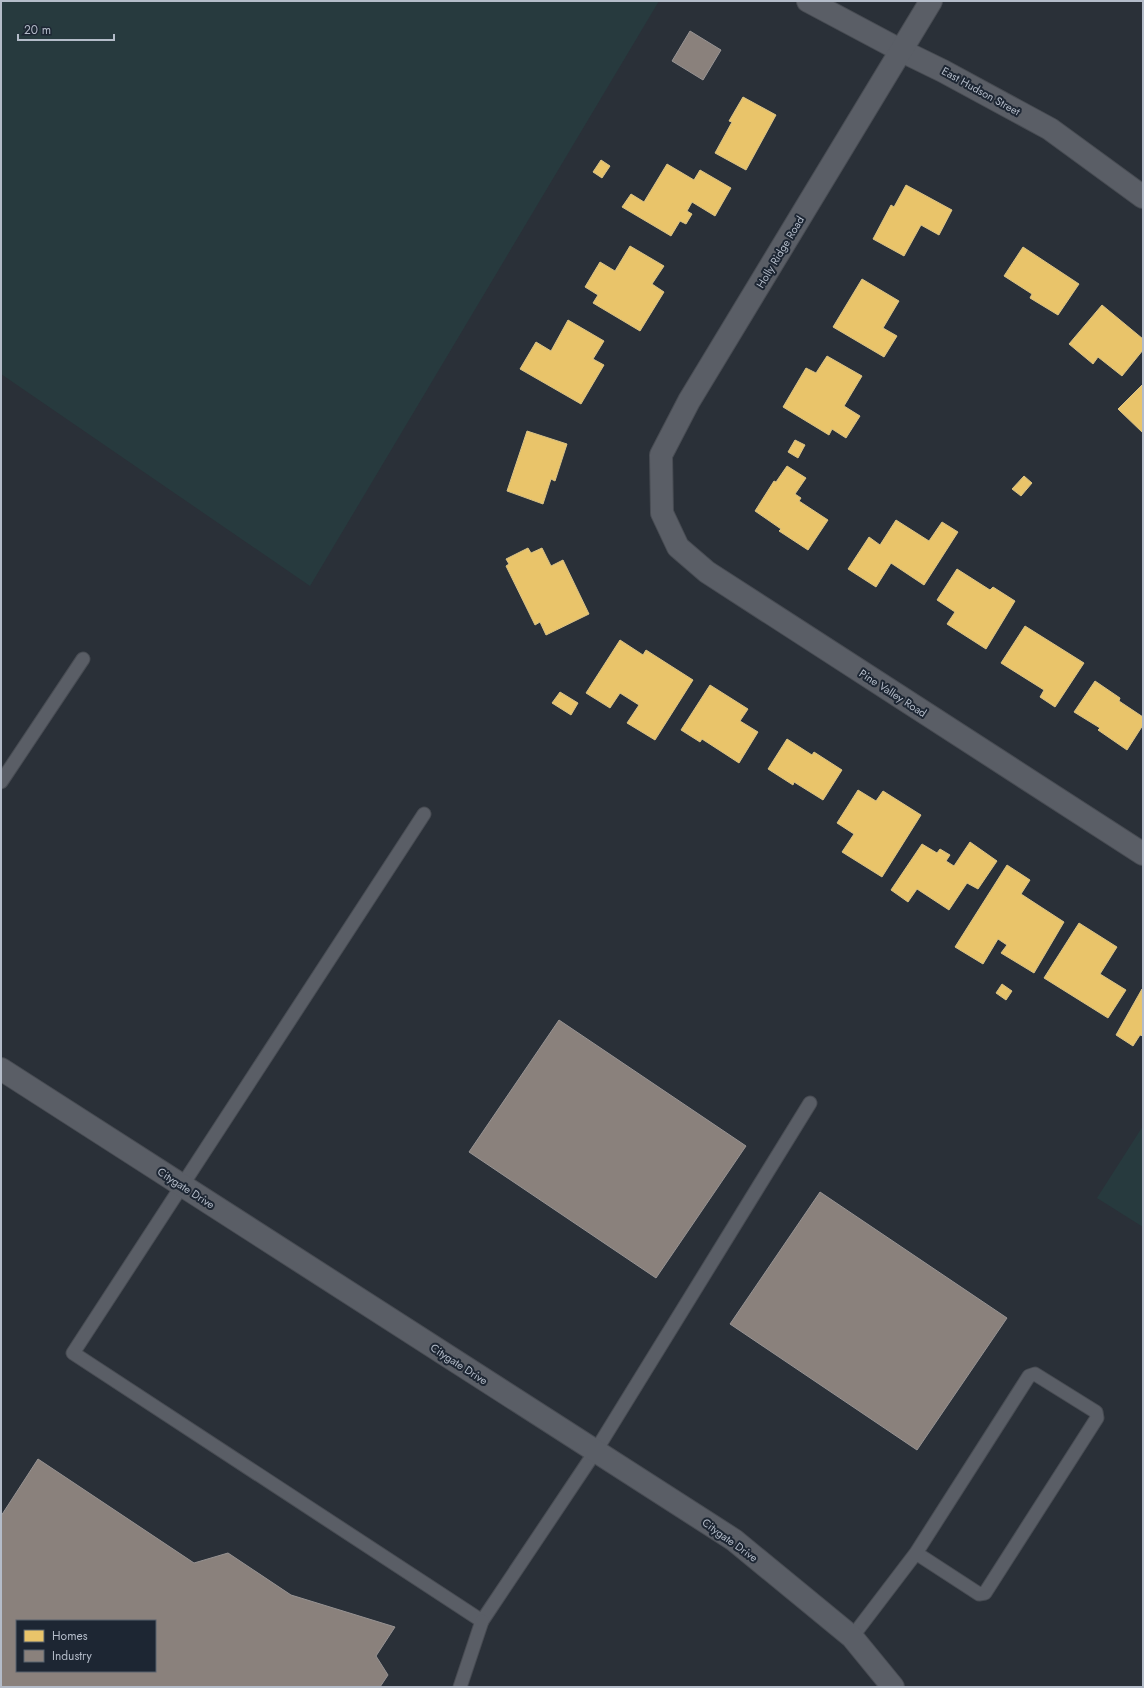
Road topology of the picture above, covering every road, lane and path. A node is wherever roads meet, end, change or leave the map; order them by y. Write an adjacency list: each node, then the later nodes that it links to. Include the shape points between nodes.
1 (808, 1): 3 (street, East Hudson Street)
2 (931, 1): 3 (street, Holly Ridge Road)
3 (902, 51): 4 (street, East Hudson Street, via 1050,129); 5 (street, Holly Ridge Road, via 689,401 661,455)
4 (1143, 197)
5 (662, 513): 9 (street, Pine Valley Road, via 678,547 707,572)
6 (83, 659): 7 (lane)
7 (1, 782)
8 (424, 814): 12 (lane)
9 (1143, 854)
10 (1, 1069): 12 (street, Citygate Drive)
11 (810, 1103): 13 (lane)
12 (182, 1185): 13 (street, Citygate Drive); 15 (lane, via 73,1353)
13 (595, 1452): 15 (lane); 16 (street, Citygate Drive, via 734,1540)
14 (916, 1553): 14 (lane, via 1028,1376 1035,1374 1096,1412 1097,1418 985,1593 979,1594); 16 (lane)
15 (482, 1621): 17 (lane)
16 (852, 1637): 18 (street, Citygate Drive)
17 (460, 1687)
18 (893, 1687)

